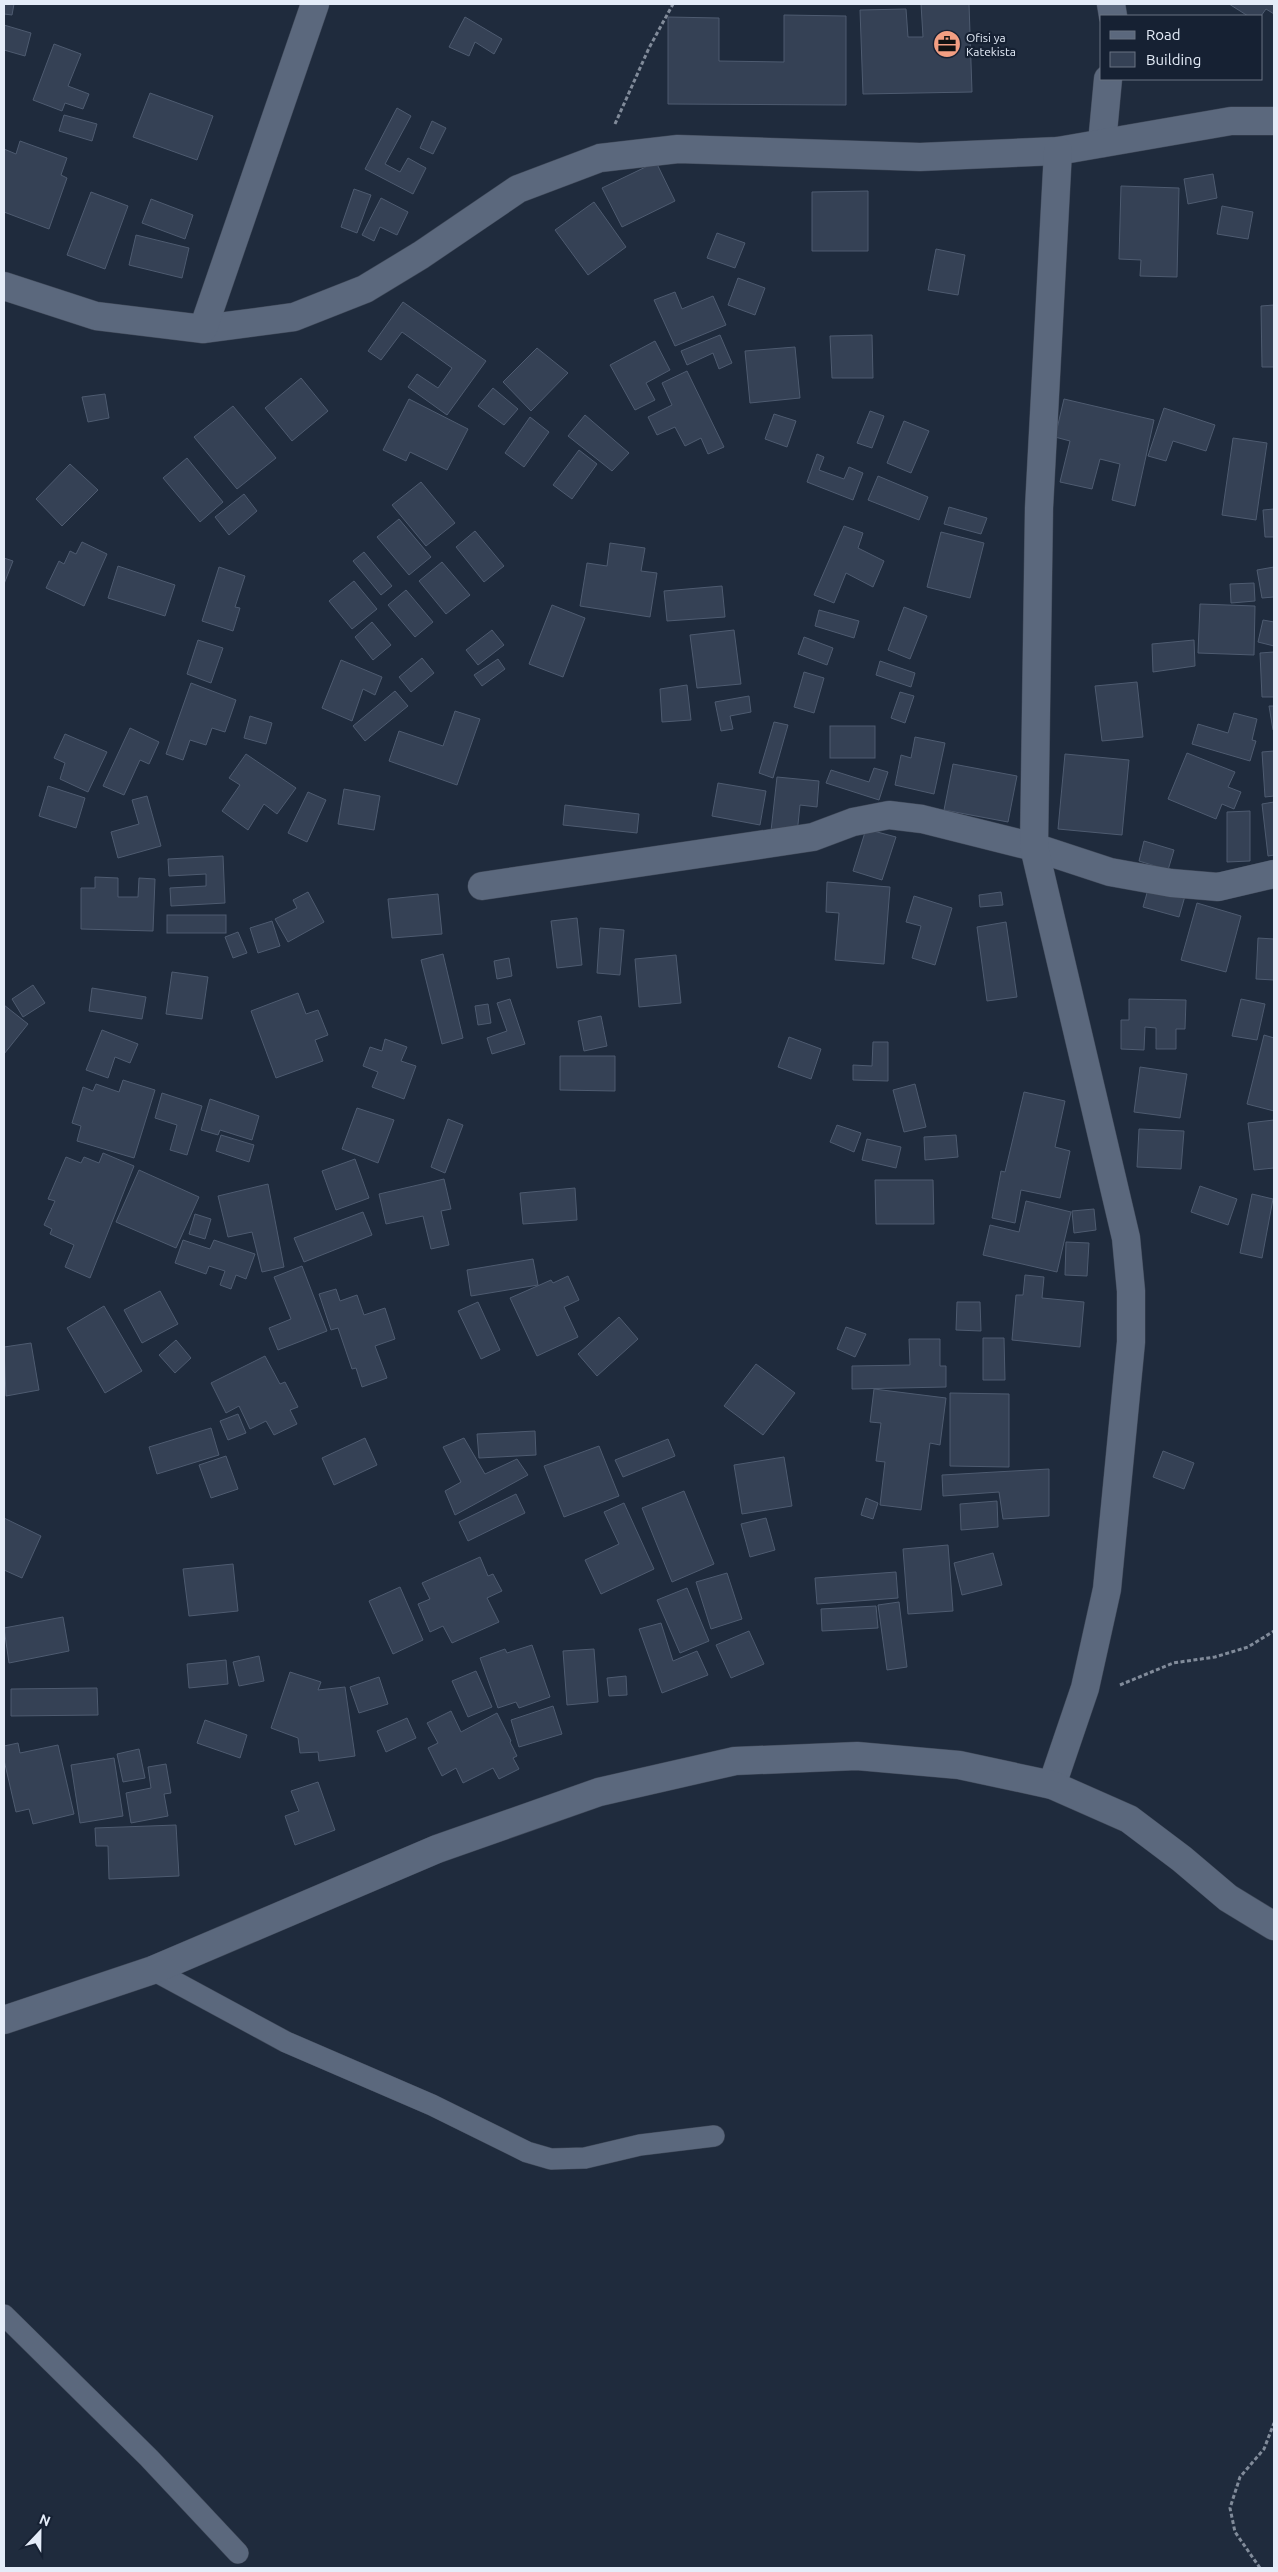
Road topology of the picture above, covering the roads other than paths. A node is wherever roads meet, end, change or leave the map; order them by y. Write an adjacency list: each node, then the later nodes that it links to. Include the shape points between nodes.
1 (315, 4): 7 (street)
2 (1108, 80): 4 (street)
3 (1274, 121): 4 (street, via 1231,121)
4 (1102, 143): 5 (street)
5 (1058, 151): 7 (street, via 920,157 678,149 600,158 518,189 421,256 365,289 294,317); 8 (street, via 1039,508)
6 (4, 286): 7 (street, via 96,316)
7 (203, 329)
8 (1034, 847): 9 (street, via 1110,872 1171,883 1218,887); 10 (street, via 922,819 889,815 854,822 813,837); 11 (street, via 1126,1238 1132,1291 1131,1342 1107,1589 1085,1688)
9 (1274, 874)
10 (482, 886)
11 (1052, 1785): 12 (street, via 1129,1819 1228,1898); 13 (street, via 959,1765 857,1756 735,1761 600,1792 437,1848)
12 (1274, 1926)
13 (153, 1970): 14 (street); 15 (lane, via 286,2042 432,2105 527,2152 551,2159 584,2158 640,2145)
14 (4, 2020)
15 (714, 2136)
16 (4, 2315): 17 (lane, via 149,2458)
17 (238, 2553)

